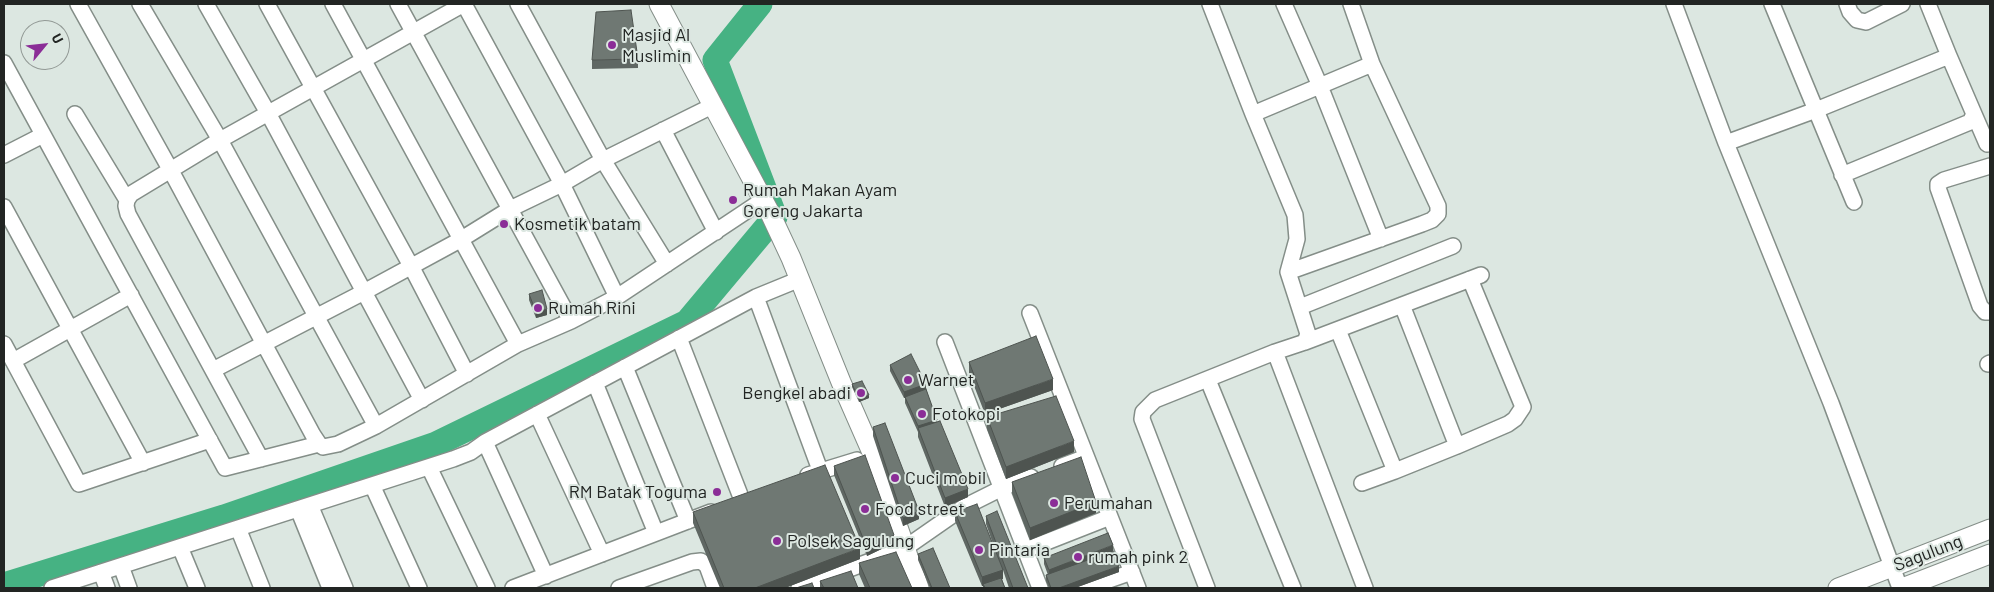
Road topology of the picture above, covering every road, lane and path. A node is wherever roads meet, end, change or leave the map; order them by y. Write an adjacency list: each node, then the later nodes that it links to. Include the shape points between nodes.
1 (78, 4): 39 (street)
2 (140, 4): 33 (street)
3 (206, 4): 27 (street)
4 (267, 4): 24 (street)
5 (333, 4): 20 (street)
6 (398, 4): 18 (street)
7 (464, 4): 18 (street); 41 (street)
8 (518, 4): 37 (street)
9 (659, 4): 25 (street)
10 (1210, 4): 29 (street)
11 (1284, 4): 23 (street)
12 (1351, 4): 22 (street)
13 (1674, 4): 34 (street)
14 (1772, 4): 26 (street)
15 (1847, 4): 16 (street, via 1857,20 1866,22)
16 (1902, 4)
17 (1928, 4): 19 (street)
18 (413, 31): 20 (street); 46 (street)
19 (1949, 56): 26 (street); 30 (street)
20 (363, 59): 24 (street); 49 (street)
21 (4, 63): 32 (street)
22 (1372, 64): 23 (street); 48 (street, via 1438,210 1432,220)
23 (1320, 86): 29 (street); 48 (street)
24 (314, 88): 27 (street); 52 (street)
25 (714, 105): 31 (street); 44 (street)
26 (1816, 110): 34 (street); 40 (street)
27 (268, 113): 33 (street); 55 (street)
28 (75, 114): 42 (street)
29 (1253, 114): 53 (street, via 1295,215 1297,239)
30 (1974, 114): 35 (street); 40 (street, via 1962,127)
31 (663, 130): 37 (street); 47 (street)
32 (43, 134): 36 (street); 56 (street)
33 (220, 140): 39 (street); 63 (street)
34 (1726, 143): 112 (street)
35 (1987, 144)
36 (4, 155)
37 (603, 160): 41 (street); 51 (street)
38 (1990, 166): 61 (street, via 1938,184 1980,306 1985,312)
39 (170, 169): 42 (street, via 130,194); 71 (street)
40 (1842, 175): 43 (street)
41 (562, 184): 46 (street); 57 (street)
42 (127, 200): 76 (street, via 128,214 136,230)
43 (1854, 202)
44 (766, 205): 47 (street); 54 (street)
45 (4, 207): 65 (street)
46 (510, 209): 49 (street); 64 (street)
47 (716, 232): 51 (street)
48 (1381, 239): 53 (street)
49 (460, 240): 52 (street); 72 (street)
50 (1453, 246): 60 (street)
51 (666, 264): 57 (street)
52 (411, 266): 55 (street); 77 (street)
53 (1288, 272): 60 (street)
54 (800, 279): 58 (street); 87 (street)
55 (364, 292): 63 (street); 80 (street)
56 (131, 295): 65 (street); 83 (street)
57 (617, 297): 64 (street)
58 (756, 297): 67 (street); 92 (street)
59 (1402, 306): 66 (street); 86 (street); 86 (street, via 1476,277 1523,407 1508,424)
60 (1300, 307): 69 (street, via 1308,329)
61 (1990, 312)
62 (1030, 313): 88 (street, via 1035,340)
63 (315, 317): 71 (street); 82 (street)
64 (571, 321): 72 (street)
65 (69, 328): 74 (street); 90 (street)
66 (1338, 330): 69 (street); 93 (street)
67 (679, 338): 75 (street); 99 (street)
68 (945, 342): 97 (street, via 962,369)
69 (1305, 342): 73 (street)
70 (4, 344): 74 (street)
71 (264, 344): 76 (street); 85 (street)
72 (518, 344): 77 (street)
73 (1275, 352): 78 (street); 135 (street)
74 (12, 360): 90 (street, via 79,484)
75 (625, 367): 79 (street); 102 (street)
76 (214, 370): 89 (street)
77 (467, 374): 80 (street)
78 (1208, 380): 133 (street, via 1156,400 1143,412 1142,419); 134 (street)
79 (595, 383): 81 (street); 105 (street)
80 (422, 400): 82 (street)
81 (537, 414): 84 (street); 109 (street)
82 (376, 426): 85 (street, via 329,447)
83 (210, 440): 89 (street, via 225,468); 90 (street)
84 (485, 442): 91 (street, via 471,452); 115 (street)
85 (319, 444): 89 (street)
86 (1457, 446): 93 (street)
87 (873, 455): 92 (street); 107 (street)
88 (1086, 457): 97 (street); 101 (street)
89 (262, 459)
90 (143, 463)
91 (429, 467): 96 (street); 124 (street)
92 (820, 470): 94 (street)
93 (1395, 471): 95 (street)
94 (794, 480)
95 (1362, 483)
96 (372, 485): 100 (street); 123 (street)
97 (1002, 488): 107 (street, via 964,507); 108 (street)
98 (759, 494): 99 (street)
99 (742, 500): 102 (street)
100 (304, 507): 103 (street); 121 (street); 122 (street)
101 (1110, 517): 108 (street); 114 (street)
102 (688, 521): 105 (street)
103 (238, 528): 106 (street); 120 (street)
104 (1990, 529): 112 (street, Sagulung)
105 (656, 534): 109 (street)
106 (180, 547): 111 (street); 119 (street)
107 (904, 548): 128 (street); 129 (street)
108 (1026, 550): 130 (street)
109 (602, 554): 115 (street)
110 (1990, 554): 137 (street)
111 (121, 566): 113 (street); 118 (street)
112 (1892, 567): 136 (street, Sagulung); 137 (street)
113 (101, 572): 116 (street); 117 (street)
114 (1132, 572): 131 (street); 132 (street)
115 (546, 576): 125 (street)
116 (52, 588)
117 (107, 588)
118 (129, 588)
119 (197, 588)
120 (262, 588)
121 (330, 588)
122 (345, 588)
123 (419, 588)
124 (487, 588)
125 (513, 588)
126 (619, 588): 127 (street, via 701,561 707,566)
127 (715, 588)
128 (800, 588)
129 (919, 588)
130 (1040, 588)
131 (1086, 588)
132 (1138, 588)
133 (1208, 588)
134 (1294, 588)
135 (1365, 588)
136 (1838, 588)
137 (1901, 588)

